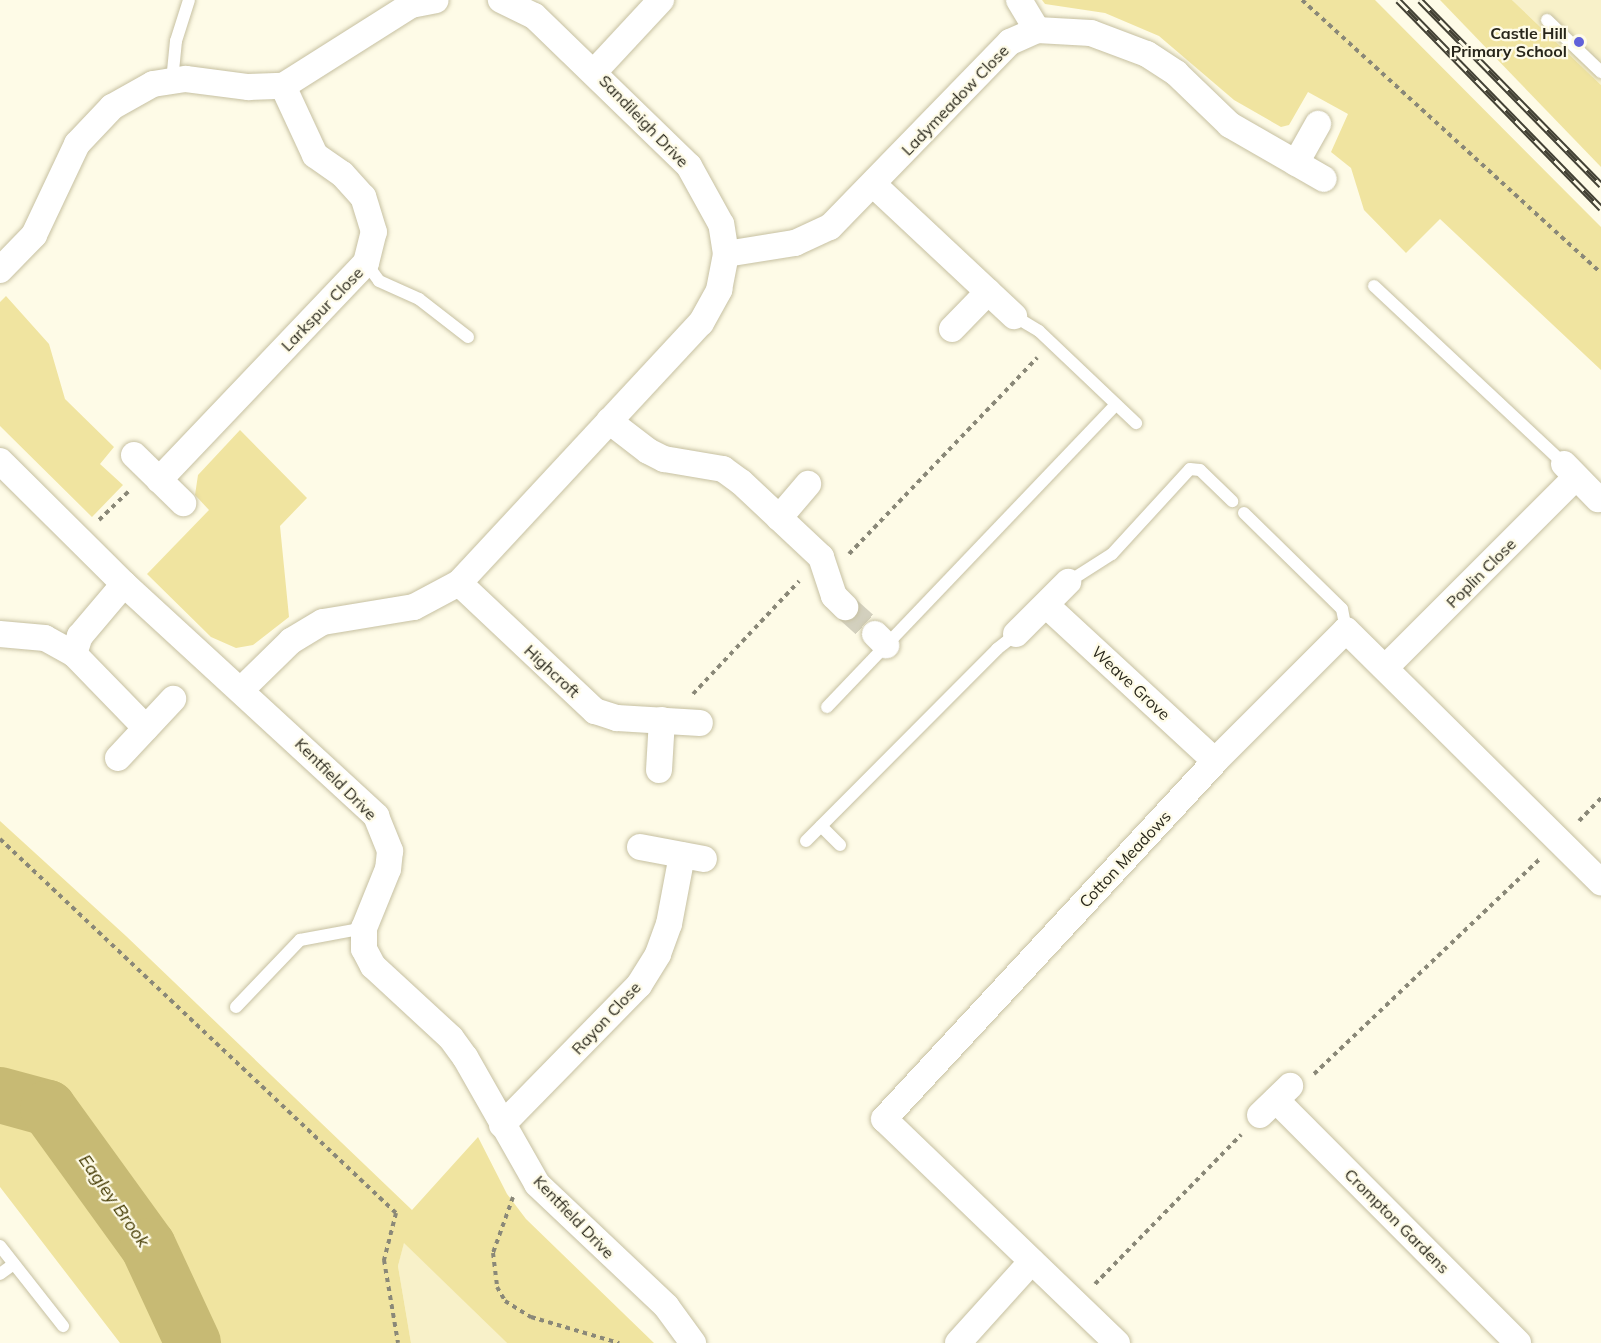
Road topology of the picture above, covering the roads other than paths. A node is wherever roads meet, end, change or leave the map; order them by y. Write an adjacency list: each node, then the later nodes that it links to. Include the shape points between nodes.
1 (189, 0): 11 (lane, via 176,41)
2 (436, 0): 6 (street)
3 (501, 0): 9 (street, Sandileigh Drive, via 534,16)
4 (661, 0): 9 (street)
5 (1019, 0): 8 (street)
6 (410, 3): 12 (street)
7 (1547, 20): 10 (lane)
8 (1037, 30): 14 (street, Ladymeadow Close, via 1091,33 1146,54 1176,73 1230,125); 16 (street, Ladymeadow Close, via 1011,42)
9 (595, 71): 17 (street, Sandileigh Drive, via 689,166 721,224)
10 (1601, 72)
11 (172, 81): 12 (street); 19 (street, via 153,84 112,107 91,126 77,144 34,235)
12 (283, 86): 18 (street, Larkspur Close, via 315,155 342,174 363,197 374,232)
13 (1318, 124): 14 (street)
14 (1296, 163): 15 (street, Ladymeadow Close)
15 (1324, 179)
16 (874, 185): 17 (street, Ladymeadow Close, via 830,227 795,243); 21 (street)
17 (726, 254): 26 (street, Sandileigh Drive, via 719,290 701,324)
18 (366, 263): 24 (lane, via 379,281 418,299); 33 (street, Larkspur Close, via 148,468)
19 (0, 270)
20 (1374, 286): 29 (lane)
21 (988, 292): 22 (street); 23 (street)
22 (1014, 316): 25 (lane, via 1051,343)
23 (952, 329)
24 (468, 337)
25 (1116, 405): 27 (lane); 48 (lane, via 880,640)
26 (609, 421): 35 (street, via 648,452 664,459 723,469); 37 (street, Sandileigh Drive)
27 (1136, 423)
28 (0, 461): 38 (street, Kentfield Drive)
29 (1570, 471): 31 (street); 45 (street, Poplin Close)
30 (808, 484): 35 (street)
31 (1598, 499)
32 (1232, 501): 36 (lane, via 1200,470 1190,469 1112,554)
33 (183, 503)
34 (1244, 513): 41 (lane, via 1342,609)
35 (779, 518): 40 (street, via 824,566 834,596)
36 (1068, 582): 39 (street)
37 (459, 583): 46 (street, Sandileigh Drive, via 414,607 323,621 291,642); 49 (street, Highcroft, via 595,711 617,718)
38 (124, 584): 44 (street, via 80,636); 46 (street, Kentfield Drive)
39 (1046, 605): 43 (street); 53 (street, Weave Grove)
40 (845, 607)
41 (1346, 630): 45 (street); 53 (street, Cotton Meadows)
42 (0, 634): 44 (street, via 45,638)
43 (1016, 634): 55 (lane)
44 (74, 654): 51 (street)
45 (1385, 668): 59 (street)
46 (242, 689): 60 (street, Kentfield Drive, via 376,816 386,834 388,869)
47 (173, 699): 51 (street)
48 (827, 707)
49 (665, 721): 50 (street, Highcroft); 54 (street)
50 (700, 723)
51 (146, 728): 52 (street)
52 (118, 758)
53 (1215, 761): 65 (street, Cotton Meadows, via 884,1119)
54 (659, 770)
55 (821, 826): 56 (lane); 57 (lane)
56 (806, 841)
57 (840, 845)
58 (640, 847): 63 (street, Rayon Close, via 693,857 658,954 639,985)
59 (1601, 882)
60 (364, 928): 61 (lane, via 300,940); 63 (street, Kentfield Drive, via 364,949 373,966 451,1038)
61 (236, 1007)
62 (1275, 1100): 72 (street, Crompton Gardens)
63 (502, 1125): 69 (street, Kentfield Drive, via 531,1173 571,1219 666,1306)
64 (0, 1246): 66 (lane)
65 (1032, 1262): 70 (street); 71 (street, Cotton Meadows)
66 (14, 1264): 67 (lane); 68 (lane)
67 (0, 1274)
68 (63, 1326)
69 (693, 1343)
70 (958, 1343)
71 (1117, 1343)
72 (1518, 1343)

